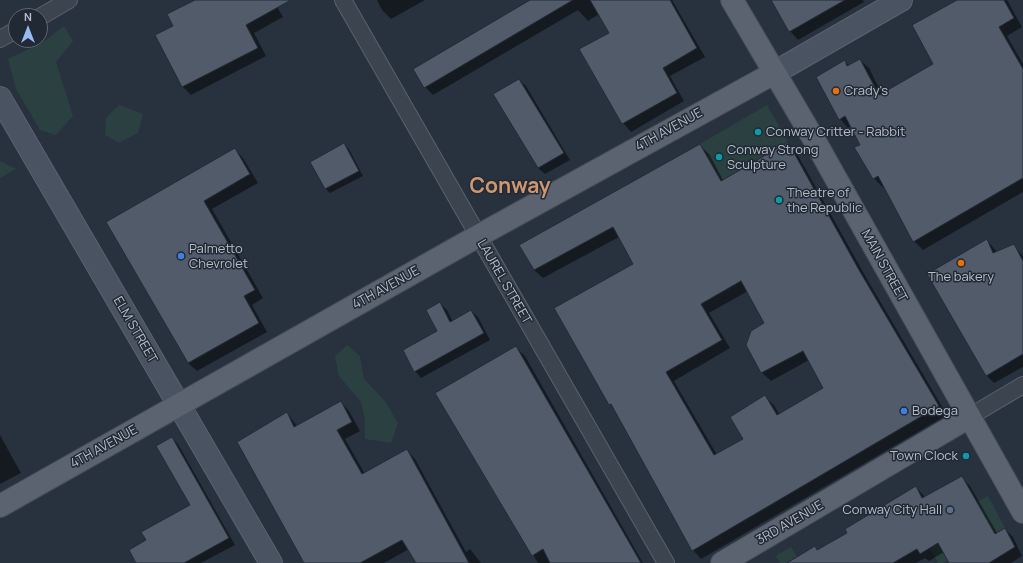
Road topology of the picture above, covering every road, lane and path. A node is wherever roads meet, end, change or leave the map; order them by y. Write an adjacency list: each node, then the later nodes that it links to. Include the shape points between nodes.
1 (70, 0): 5 (street)
2 (343, 0): 8 (street, LAUREL STREET)
3 (732, 0): 6 (main road, MAIN STREET)
4 (901, 0): 6 (street)
5 (48, 12)
6 (774, 73): 8 (main road, 4TH AVENUE); 11 (main road, MAIN STREET, via 820,150)
7 (0, 98): 10 (street, ELM STREET)
8 (478, 236): 10 (main road, 4TH AVENUE); 15 (street, LAUREL STREET)
9 (1023, 384): 11 (street, 3RD AVENUE)
10 (178, 405): 12 (main road, 4TH AVENUE); 14 (street, ELM STREET)
11 (969, 417): 13 (main road, MAIN STREET); 16 (main road, 3RD AVENUE)
12 (0, 506)
13 (1023, 512)
14 (270, 563)
15 (666, 563)
16 (722, 563)

